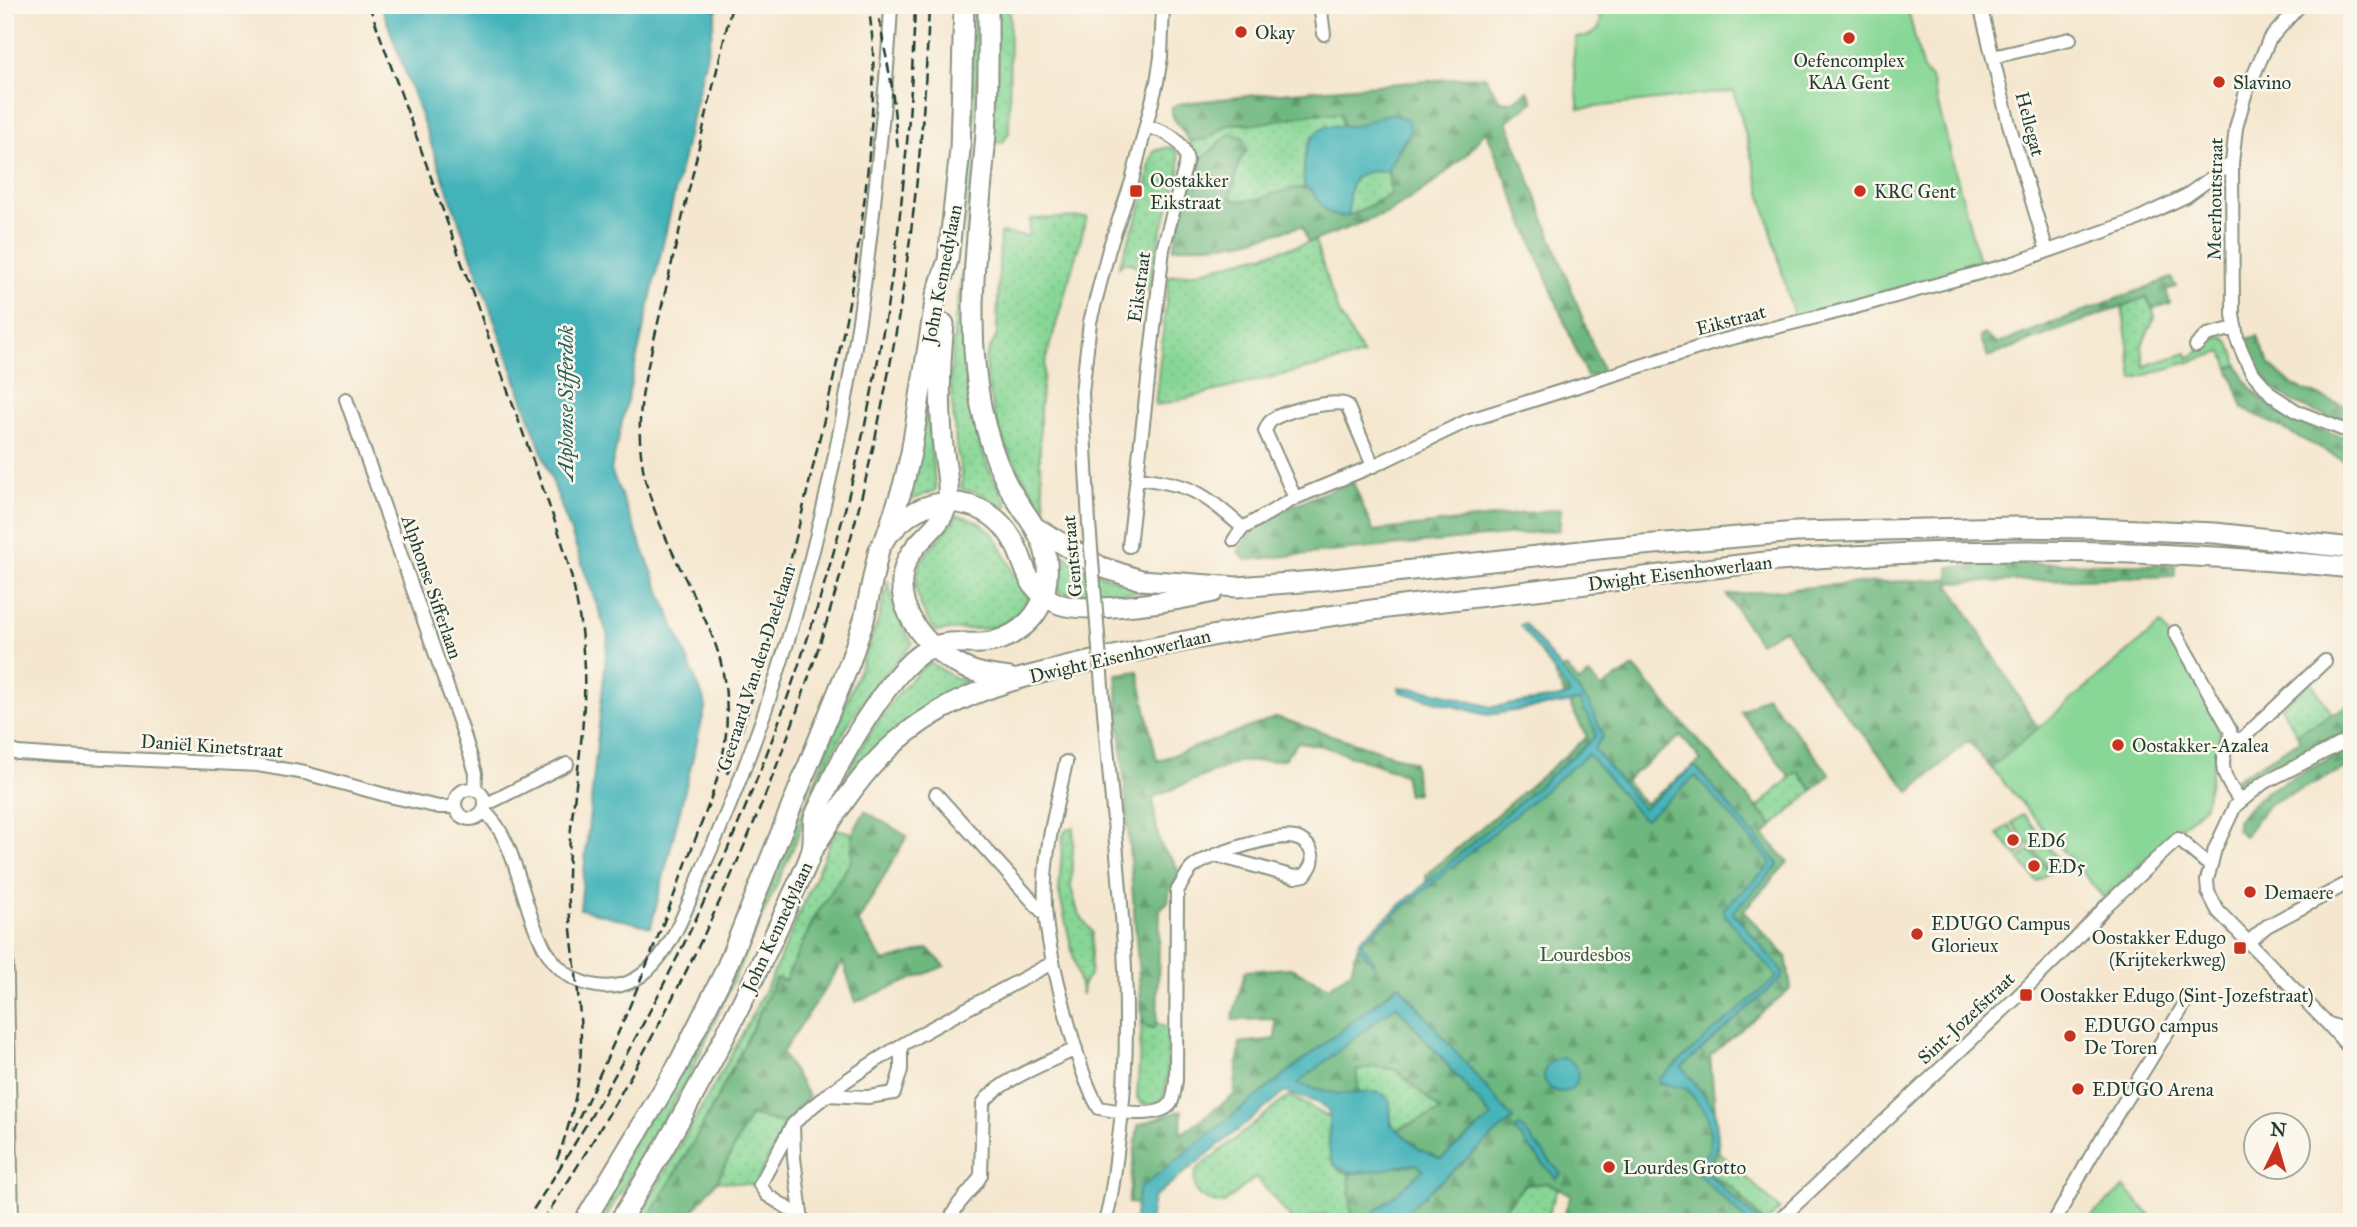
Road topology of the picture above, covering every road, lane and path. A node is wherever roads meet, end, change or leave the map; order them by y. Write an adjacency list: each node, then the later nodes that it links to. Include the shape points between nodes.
1 (891, 5): 49 (street, Geeraard Van den Daelelaan, via 864,299 806,583 730,805 658,961 637,979 608,987 586,984 564,973 542,944 502,837)
2 (964, 5): 14 (highway, John Kennedylaan, via 960,150)
3 (988, 5): 24 (highway, John Kennedylaan, via 986,132 973,311 975,376 989,439 1005,480)
4 (1163, 5): 11 (street, Gentstraat, via 1161,57)
5 (1320, 5): 8 (street)
6 (1980, 5): 10 (street, Hellegat)
7 (2301, 5): 12 (street, Meerhoutstraat, via 2269,40 2245,95)
8 (1324, 34)
9 (2070, 39): 10 (street)
10 (1993, 57): 13 (street, Hellegat)
11 (1147, 127): 20 (street, Eikstraat, via 1176,139 1187,160 1163,249); 65 (street, Gentstraat, bridge, via 1090,322 1082,393 1125,976)
12 (2232, 163): 13 (street, Eikstraat, via 2186,196 2131,222); 15 (street, Meerhoutstraat)
13 (2047, 251): 19 (street, Eikstraat, via 1720,341 1504,408)
14 (948, 260): 22 (highway, Dwight Eisenhowerlaan, via 939,371); 27 (highway, John Kennedylaan, via 936,296 911,453)
15 (2235, 328): 16 (street, via 2207,335); 18 (street, Meerhoutstraat, via 2251,371 2272,395 2298,412)
16 (2196, 346)
17 (346, 399): 45 (street, Alphonse Sifferlaan, via 462,729 476,773)
18 (2352, 433)
19 (1373, 466): 21 (street, Eikstraat); 21 (street, via 1347,405 1325,403 1282,415 1271,420 1265,431)
20 (1137, 478): 23 (street, via 1188,487); 29 (street, Eikstraat)
21 (1295, 498): 23 (street, Eikstraat)
22 (947, 502): 27 (highway, John Kennedylaan, via 918,510); 35 (highway, via 994,515 1013,539 1028,579); 37 (highway, Dwight Eisenhowerlaan, via 943,516 908,558 902,587 910,615)
23 (1243, 528): 28 (street, Eikstraat)
24 (1038, 530): 34 (highway, John Kennedylaan, via 1101,567 1141,580); 35 (highway, John Kennedylaan, via 1048,563)
25 (2216, 533): 26 (highway); 30 (highway, Dwight Eisenhowerlaan); 34 (highway, Dwight Eisenhowerlaan, via 2013,527 1796,532)
26 (2352, 534)
27 (886, 537): 70 (highway, John Kennedylaan, via 850,662 725,971 677,1067)
28 (1234, 540)
29 (1129, 546)
30 (2352, 548)
31 (2213, 556): 32 (highway, Dwight Eisenhowerlaan); 33 (highway, via 2248,566); 39 (highway, Dwight Eisenhowerlaan, via 1986,551 1763,562 1242,629)
32 (2352, 568)
33 (2352, 579)
34 (1237, 587): 35 (highway, via 1180,600 1088,607 1060,604)
35 (1044, 596): 37 (highway, John Kennedylaan, via 1033,617 1006,637)
36 (2175, 632): 41 (street, via 2226,721)
37 (933, 647): 39 (highway, Dwight Eisenhowerlaan, via 978,673); 50 (highway, John Kennedylaan, via 912,661 882,696 844,755 814,818)
38 (2325, 661): 41 (street, via 2242,737)
39 (1017, 679): 50 (highway, Dwight Eisenhowerlaan, via 942,710 892,745 850,790)
40 (2352, 738): 47 (street, via 2262,784)
41 (2232, 740): 47 (street, via 2222,761 2225,778)
42 (5, 749): 48 (street, Daniël Kinetstraat, via 62,757 258,765)
43 (1066, 762): 55 (street, via 1048,848)
44 (567, 764): 49 (street)
45 (475, 790): 48 (street, via 460,792); 49 (street, via 483,796)
46 (936, 794): 55 (street)
47 (2240, 801): 52 (street)
48 (455, 807): 49 (street, via 469,820 478,818)
49 (485, 808)
50 (812, 851): 71 (highway, John Kennedylaan, via 696,1093)
51 (1214, 855): 51 (street, via 1295,877 1305,875 1313,859 1310,847 1297,838 1279,837); 65 (street, via 1191,869 1177,891 1176,1080 1171,1102 1154,1113)
52 (2209, 865): 56 (street, via 2211,902); 73 (street, Sint-Jozefstraat, via 2178,839)
53 (2352, 881): 56 (street, via 2267,926)
54 (5, 888): 69 (street)
55 (1045, 916): 57 (street)
56 (2247, 943): 59 (street)
57 (1052, 963): 61 (street); 62 (street)
58 (2189, 998): 74 (street)
59 (2329, 1024): 60 (street); 63 (street)
60 (2352, 1032)
61 (901, 1047): 64 (street); 64 (street, via 894,1093)
62 (1076, 1049): 65 (street, via 1099,1108); 72 (street, via 988,1096 983,1104 981,1175 955,1207)
63 (2352, 1051)
64 (825, 1095): 66 (street)
65 (1122, 1112): 67 (street, Gentstraat)
66 (793, 1124): 68 (street); 68 (street, via 761,1185 767,1195)
67 (1107, 1218)
68 (802, 1219)
69 (12, 1222)
70 (584, 1222)
71 (619, 1222)
72 (950, 1222)
73 (1777, 1222)
74 (2054, 1222)

